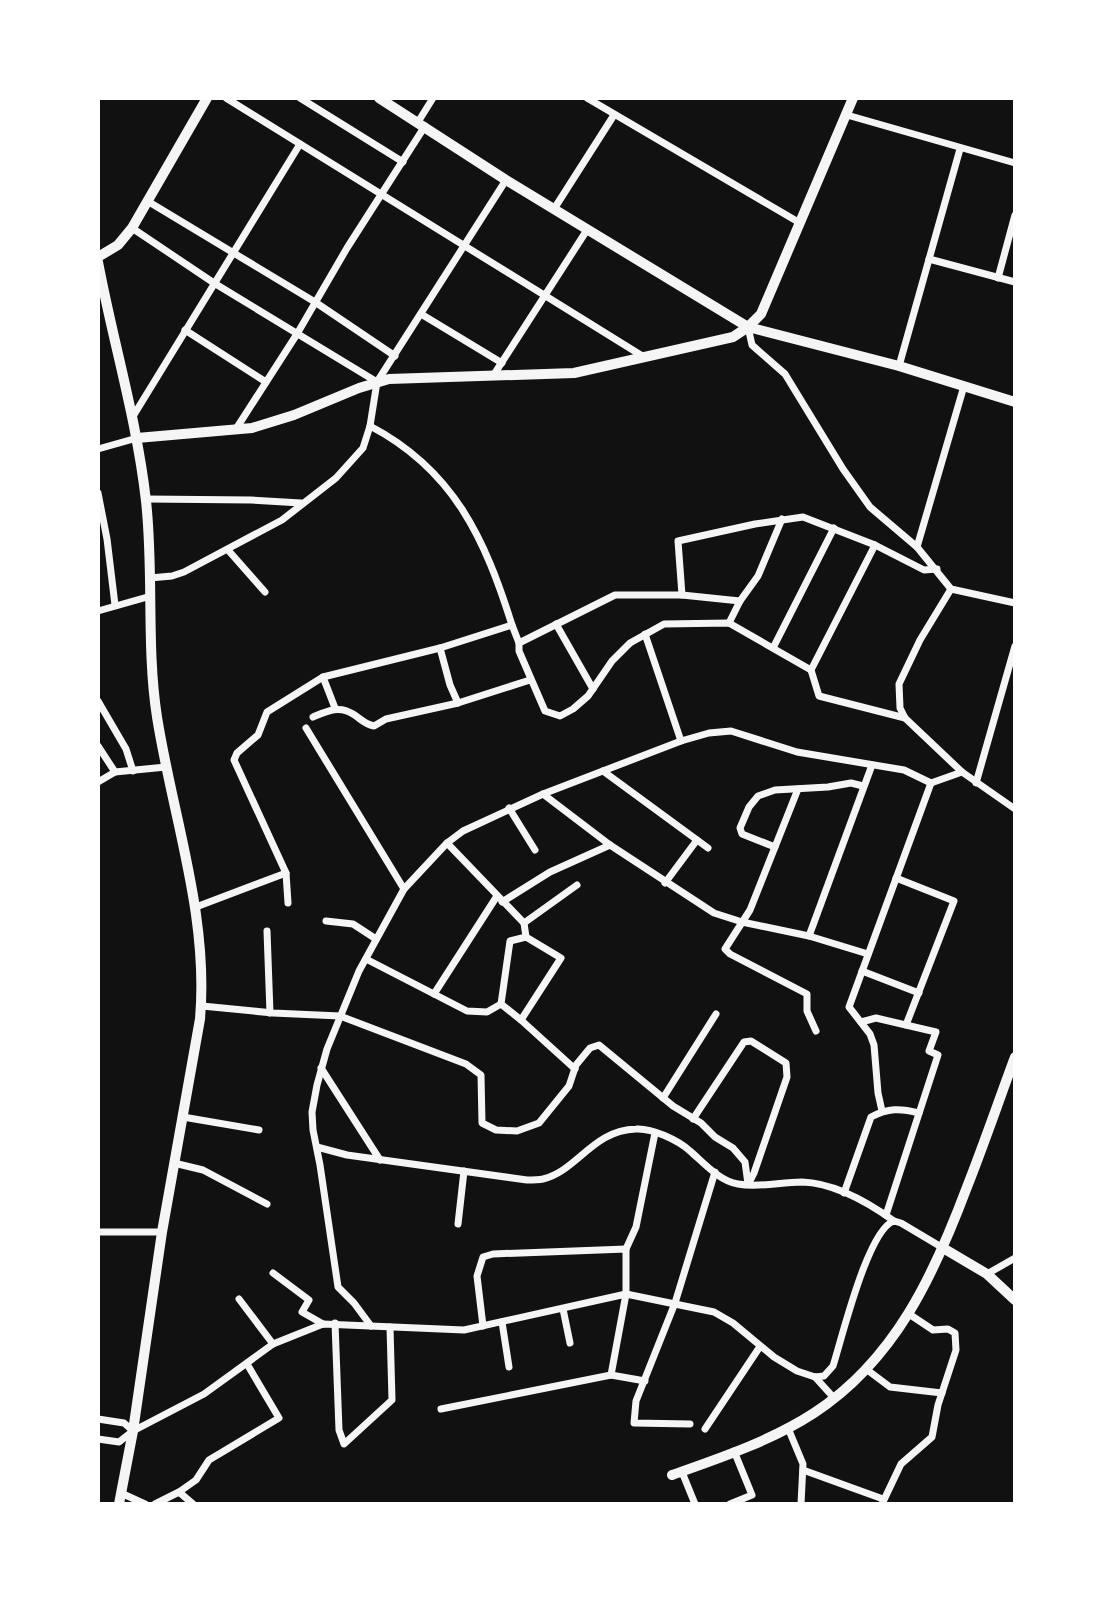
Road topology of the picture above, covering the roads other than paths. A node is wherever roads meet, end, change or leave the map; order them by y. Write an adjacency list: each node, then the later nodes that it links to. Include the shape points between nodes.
1 (207, 98): 17 (street)
2 (226, 98): 11 (street)
3 (300, 98): 13 (street)
4 (379, 98): 10 (street)
5 (433, 98): 10 (street)
6 (587, 98): 8 (street)
7 (853, 98): 9 (street)
8 (614, 115): 18 (street); 20 (street)
9 (846, 115): 12 (street); 20 (street)
10 (421, 124): 13 (street); 15 (street)
11 (300, 144): 16 (street); 24 (street)
12 (960, 149): 14 (street); 25 (street)
13 (403, 162): 16 (street)
14 (1015, 163)
15 (506, 180): 18 (street); 23 (street)
16 (382, 194): 23 (street); 31 (street)
17 (149, 202): 21 (street); 24 (street)
18 (554, 209): 22 (street)
19 (1015, 215): 27 (street)
20 (800, 223): 33 (street, via 764,309)
21 (132, 228): 26 (street); 29 (street)
22 (587, 229): 30 (street); 33 (street)
23 (464, 246): 30 (street); 32 (street)
24 (233, 253): 29 (street); 31 (street)
25 (929, 259): 27 (street); 39 (street)
26 (98, 260): 45 (street)
27 (998, 278): 28 (street)
28 (1015, 282)
29 (214, 283): 34 (street); 35 (street)
30 (545, 295): 37 (street); 38 (street)
31 (315, 302): 35 (street); 36 (street)
32 (421, 314): 36 (street); 38 (street)
33 (748, 327): 37 (street, via 733,337); 39 (street); 56 (street, via 752,345 785,374 870,507)
34 (184, 330): 41 (street); 45 (street)
35 (297, 334): 41 (street); 42 (street)
36 (395, 356): 42 (street)
37 (645, 358): 40 (street, via 574,373)
38 (502, 363): 40 (street)
39 (899, 366): 43 (street)
40 (494, 376): 42 (street)
41 (266, 382): 47 (street)
42 (377, 382): 46 (street); 47 (street, via 283,419)
43 (964, 386): 44 (street); 56 (street)
44 (1015, 402)
45 (131, 418): 48 (street)
46 (370, 426): 52 (street, via 363,449 336,478); 70 (street, via 413,453 466,514)
47 (236, 429): 48 (street)
48 (137, 438): 49 (street); 51 (street)
49 (98, 449)
50 (98, 493): 66 (street)
51 (146, 499): 52 (street); 59 (street)
52 (301, 503): 57 (street, via 282,520)
53 (782, 520): 54 (street, via 803,517); 62 (street, via 678,541); 64 (street, via 758,576)
54 (834, 528): 55 (street); 75 (street)
55 (875, 545): 58 (street, via 925,570); 76 (street)
56 (916, 547): 58 (street)
57 (228, 550): 59 (street, via 173,576); 61 (street)
58 (937, 569): 60 (street)
59 (150, 578): 63 (street)
60 (951, 589): 65 (street); 84 (street, via 900,684)
61 (265, 592)
62 (682, 594): 64 (street); 68 (street, via 615,595)
63 (151, 596): 66 (street); 91 (street, via 153,672)
64 (740, 601): 69 (street)
65 (1015, 603)
66 (115, 605): 67 (street)
67 (98, 611)
68 (556, 624): 72 (street); 79 (street)
69 (729, 624): 71 (street, via 663,624); 75 (street)
70 (512, 625): 72 (street); 74 (street)
71 (645, 634): 79 (street, via 612,661); 86 (street)
72 (519, 643): 78 (street)
73 (1015, 646): 98 (street)
74 (440, 648): 77 (street); 81 (street)
75 (773, 648): 76 (street)
76 (811, 670): 84 (street, via 819,695)
77 (323, 677): 82 (street); 110 (street, via 267,712 258,735 234,760)
78 (530, 680): 79 (street, via 545,711 559,716); 81 (street)
79 (593, 689)
80 (98, 701): 92 (street, via 126,749)
81 (458, 703): 82 (street, via 386,719 374,726)
82 (335, 708): 83 (street)
83 (313, 717)
84 (905, 718): 95 (street)
85 (306, 728): 114 (street)
86 (681, 741): 90 (street, via 731,731 797,752); 93 (street)
87 (98, 746): 88 (street)
88 (106, 759): 89 (street); 94 (street)
89 (98, 764)
90 (872, 765): 97 (street, via 904,770); 99 (street)
91 (166, 767): 92 (street); 117 (street)
92 (133, 771): 94 (street)
93 (603, 771): 101 (street); 104 (street)
94 (115, 772): 96 (street)
95 (962, 772): 97 (street); 98 (street)
96 (98, 782)
97 (931, 783): 111 (street)
98 (976, 783): 103 (street)
99 (863, 786): 100 (street, via 851,783); 122 (street)
100 (798, 789): 107 (street); 107 (street, via 758,796 740,828 742,834)
101 (543, 794): 102 (street); 106 (street)
102 (509, 808): 105 (street); 109 (street)
103 (1015, 809)
104 (697, 840): 108 (street); 112 (street)
105 (447, 843): 114 (street); 115 (street)
106 (610, 845): 112 (street); 115 (street)
107 (775, 847): 119 (street)
108 (708, 848)
109 (536, 850)
110 (286, 873): 116 (street); 117 (street)
111 (896, 878): 125 (street); 128 (street, via 954,901)
112 (665, 883): 119 (street, via 714,913)
113 (577, 885): 120 (street)
114 (404, 889): 124 (street)
115 (499, 899): 120 (street); 129 (street)
116 (288, 903)
117 (196, 907): 131 (street)
118 (326, 921): 124 (street, via 352,924)
119 (742, 922): 122 (street); 138 (street, via 726,948 730,954 807,994 807,1011)
120 (524, 923): 123 (street)
121 (267, 931): 132 (street)
122 (809, 936): 125 (street)
123 (526, 937): 130 (street, via 510,941); 135 (street, via 561,958)
124 (376, 939): 126 (street)
125 (869, 954): 127 (street)
126 (366, 958): 129 (street); 134 (street)
127 (862, 971): 128 (street); 136 (street, via 849,1007)
128 (919, 993): 137 (street)
129 (434, 994): 130 (street, via 467,1011 487,1013)
130 (501, 1004): 135 (street)
131 (202, 1006): 132 (street); 145 (street)
132 (270, 1013): 134 (street)
133 (716, 1014): 142 (street)
134 (340, 1016): 140 (street); 141 (street, via 473,1069 481,1075 482,1123 496,1130 517,1131 539,1123 569,1086)
135 (521, 1020): 141 (street)
136 (861, 1022): 137 (street, via 876,1018); 143 (street, via 874,1045)
137 (906, 1025): 144 (street, via 936,1032 929,1051 938,1055)
138 (816, 1031)
139 (1015, 1057): 162 (street)
140 (321, 1068): 149 (street, via 312,1112); 150 (street)
141 (575, 1069): 142 (street, via 590,1048 599,1045)
142 (663, 1098): 146 (street)
143 (882, 1111): 144 (street, via 899,1108); 155 (street, via 871,1117)
144 (919, 1113): 157 (street)
145 (183, 1117): 147 (street); 151 (street)
146 (693, 1119): 154 (street, via 745,1162); 154 (street, via 744,1042 751,1041 786,1063 787,1077)
147 (259, 1130)
148 (655, 1133): 152 (street, via 638,1128 621,1131 597,1141 544,1179); 153 (street, via 687,1149); 163 (street, via 636,1227)
149 (317, 1147): 150 (street); 176 (street, via 338,1287)
150 (380, 1160): 152 (street)
151 (174, 1163): 156 (street, via 203,1170); 160 (street)
152 (464, 1171): 159 (street)
153 (715, 1172): 154 (street, via 737,1184); 170 (street)
154 (748, 1184): 155 (street, via 818,1183)
155 (844, 1193): 157 (street)
156 (267, 1204)
157 (886, 1215): 158 (street)
158 (894, 1221): 162 (street); 186 (street, via 885,1226 869,1252 830,1371)
159 (458, 1224)
160 (162, 1232): 161 (street); 195 (street)
161 (98, 1233)
162 (943, 1248): 166 (street); 172 (street)
163 (626, 1249): 167 (street); 177 (street, via 482,1257 477,1276)
164 (1015, 1258): 166 (street)
165 (273, 1273): 175 (street, via 309,1300 302,1312)
166 (987, 1274): 169 (street)
167 (626, 1294): 170 (street); 171 (street); 185 (street)
168 (239, 1299): 180 (street)
169 (1015, 1300)
170 (675, 1303): 181 (street, via 714,1312); 187 (street)
171 (563, 1309): 173 (street); 179 (street)
172 (909, 1314): 184 (street); 188 (street, via 933,1330 948,1329 955,1334 956,1350)
173 (502, 1322): 177 (street); 183 (street)
174 (335, 1323): 175 (street); 176 (street); 178 (street, via 339,1430 344,1444 392,1400)
175 (323, 1324): 180 (street)
176 (371, 1326): 178 (street)
177 (484, 1326): 178 (street, via 464,1330)
178 (390, 1327)
179 (570, 1343)
180 (273, 1344): 182 (street)
181 (759, 1348): 186 (street); 194 (street)
182 (247, 1364): 195 (street, via 204,1394); 200 (street, via 279,1418 209,1460 196,1480)
183 (509, 1367)
184 (866, 1369): 188 (street, via 890,1388); 189 (street)
185 (611, 1375): 187 (street); 190 (street)
186 (815, 1377): 189 (street)
187 (645, 1381): 192 (street, via 636,1401 634,1423)
188 (942, 1393): 202 (street, via 932,1437 901,1465)
189 (834, 1398): 193 (street)
190 (441, 1409)
191 (98, 1419): 195 (street, via 124,1423)
192 (690, 1424)
193 (788, 1428): 197 (street); 198 (street)
194 (705, 1429)
195 (133, 1431): 196 (street, via 119,1442); 201 (street)
196 (98, 1439)
197 (734, 1451): 199 (street); 207 (street, via 752,1495)
198 (803, 1470): 202 (street); 208 (street)
199 (677, 1474): 206 (street)
200 (179, 1492): 204 (street); 205 (street)
201 (120, 1498): 203 (street)
202 (883, 1502)
203 (145, 1504)
204 (155, 1504)
205 (193, 1504)
206 (695, 1504)
207 (730, 1504)
208 (801, 1504)

